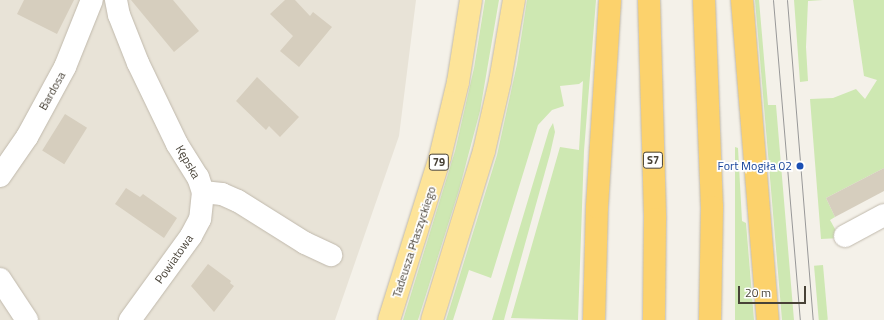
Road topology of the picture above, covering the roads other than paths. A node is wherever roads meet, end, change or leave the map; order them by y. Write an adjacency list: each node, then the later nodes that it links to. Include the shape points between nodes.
1 (92, 0): 9 (street, Bardosa, via 65,67 27,136)
2 (116, 0): 10 (street, Kępska, via 119,15 138,63 178,144 198,177)
3 (471, 0): 17 (main road, Tadeusza Ptaszyckiego / 79, via 458,82 442,150)
4 (514, 0): 18 (main road, via 500,81 484,151)
5 (610, 0): 19 (highway, via 596,207)
6 (649, 0): 20 (highway, S7, via 655,219)
7 (704, 0): 21 (highway, via 712,207)
8 (742, 0): 22 (highway)
9 (0, 176)
10 (203, 192): 13 (street, Kępska, via 222,194 238,201 305,243); 16 (street, Powiatowa, via 200,219 191,236)
11 (884, 215): 12 (street)
12 (845, 236)
13 (331, 255)
14 (0, 279): 15 (street)
15 (27, 320)
16 (130, 320)
17 (389, 320)
18 (432, 320)
19 (594, 320)
20 (654, 320)
21 (710, 320)
22 (768, 320)

